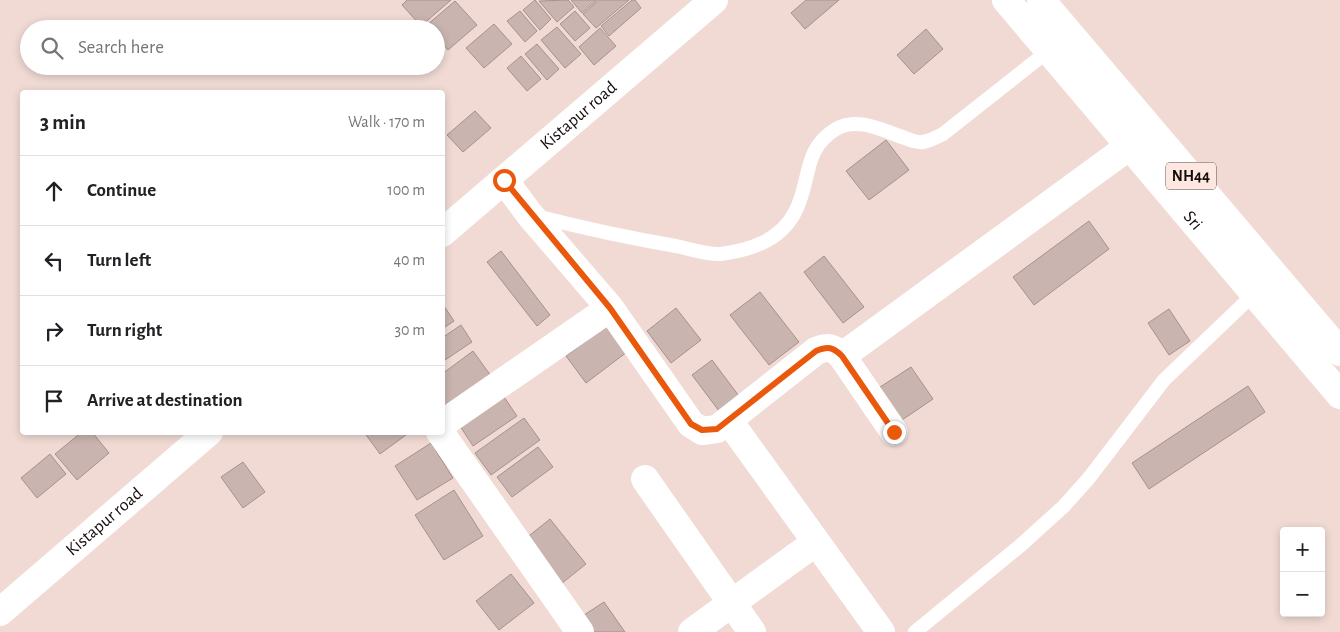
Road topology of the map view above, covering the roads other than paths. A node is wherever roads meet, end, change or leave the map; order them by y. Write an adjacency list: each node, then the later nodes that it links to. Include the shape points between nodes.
1 (714, 0): 6 (main road, Kistapur road)
2 (1006, 0): 4 (main road, Sri / NH44)
3 (1041, 0): 4 (main road, NH44)
4 (1059, 41): 5 (main road, Sri / NH44); 7 (lane, via 943,134 931,140 920,143 862,124 849,123 837,128 817,145 794,214 782,230 760,245 719,254); 11 (main road, NH44)
5 (1131, 146): 9 (main road, Sri / NH44); 12 (main road)
6 (504, 180): 7 (main road); 8 (main road, Kistapur road)
7 (530, 215): 10 (main road)
8 (445, 230)
9 (1255, 293): 13 (main road, Sri / NH44); 27 (lane, via 1164,380 1064,506)
10 (610, 308): 14 (main road, via 691,424 702,430 717,429); 15 (main road)
11 (1340, 352)
12 (842, 356): 14 (main road, via 834,348 816,351); 16 (main road)
13 (1340, 395)
14 (729, 420): 20 (main road)
15 (445, 422)
16 (894, 432)
17 (206, 435): 22 (main road, Kistapur road)
18 (442, 435): 23 (main road)
19 (645, 479): 21 (main road)
20 (816, 542): 21 (main road); 26 (main road)
21 (732, 603): 24 (main road); 25 (main road)
22 (0, 612)
23 (580, 632)
24 (692, 632)
25 (752, 632)
26 (881, 632)
27 (915, 632)

